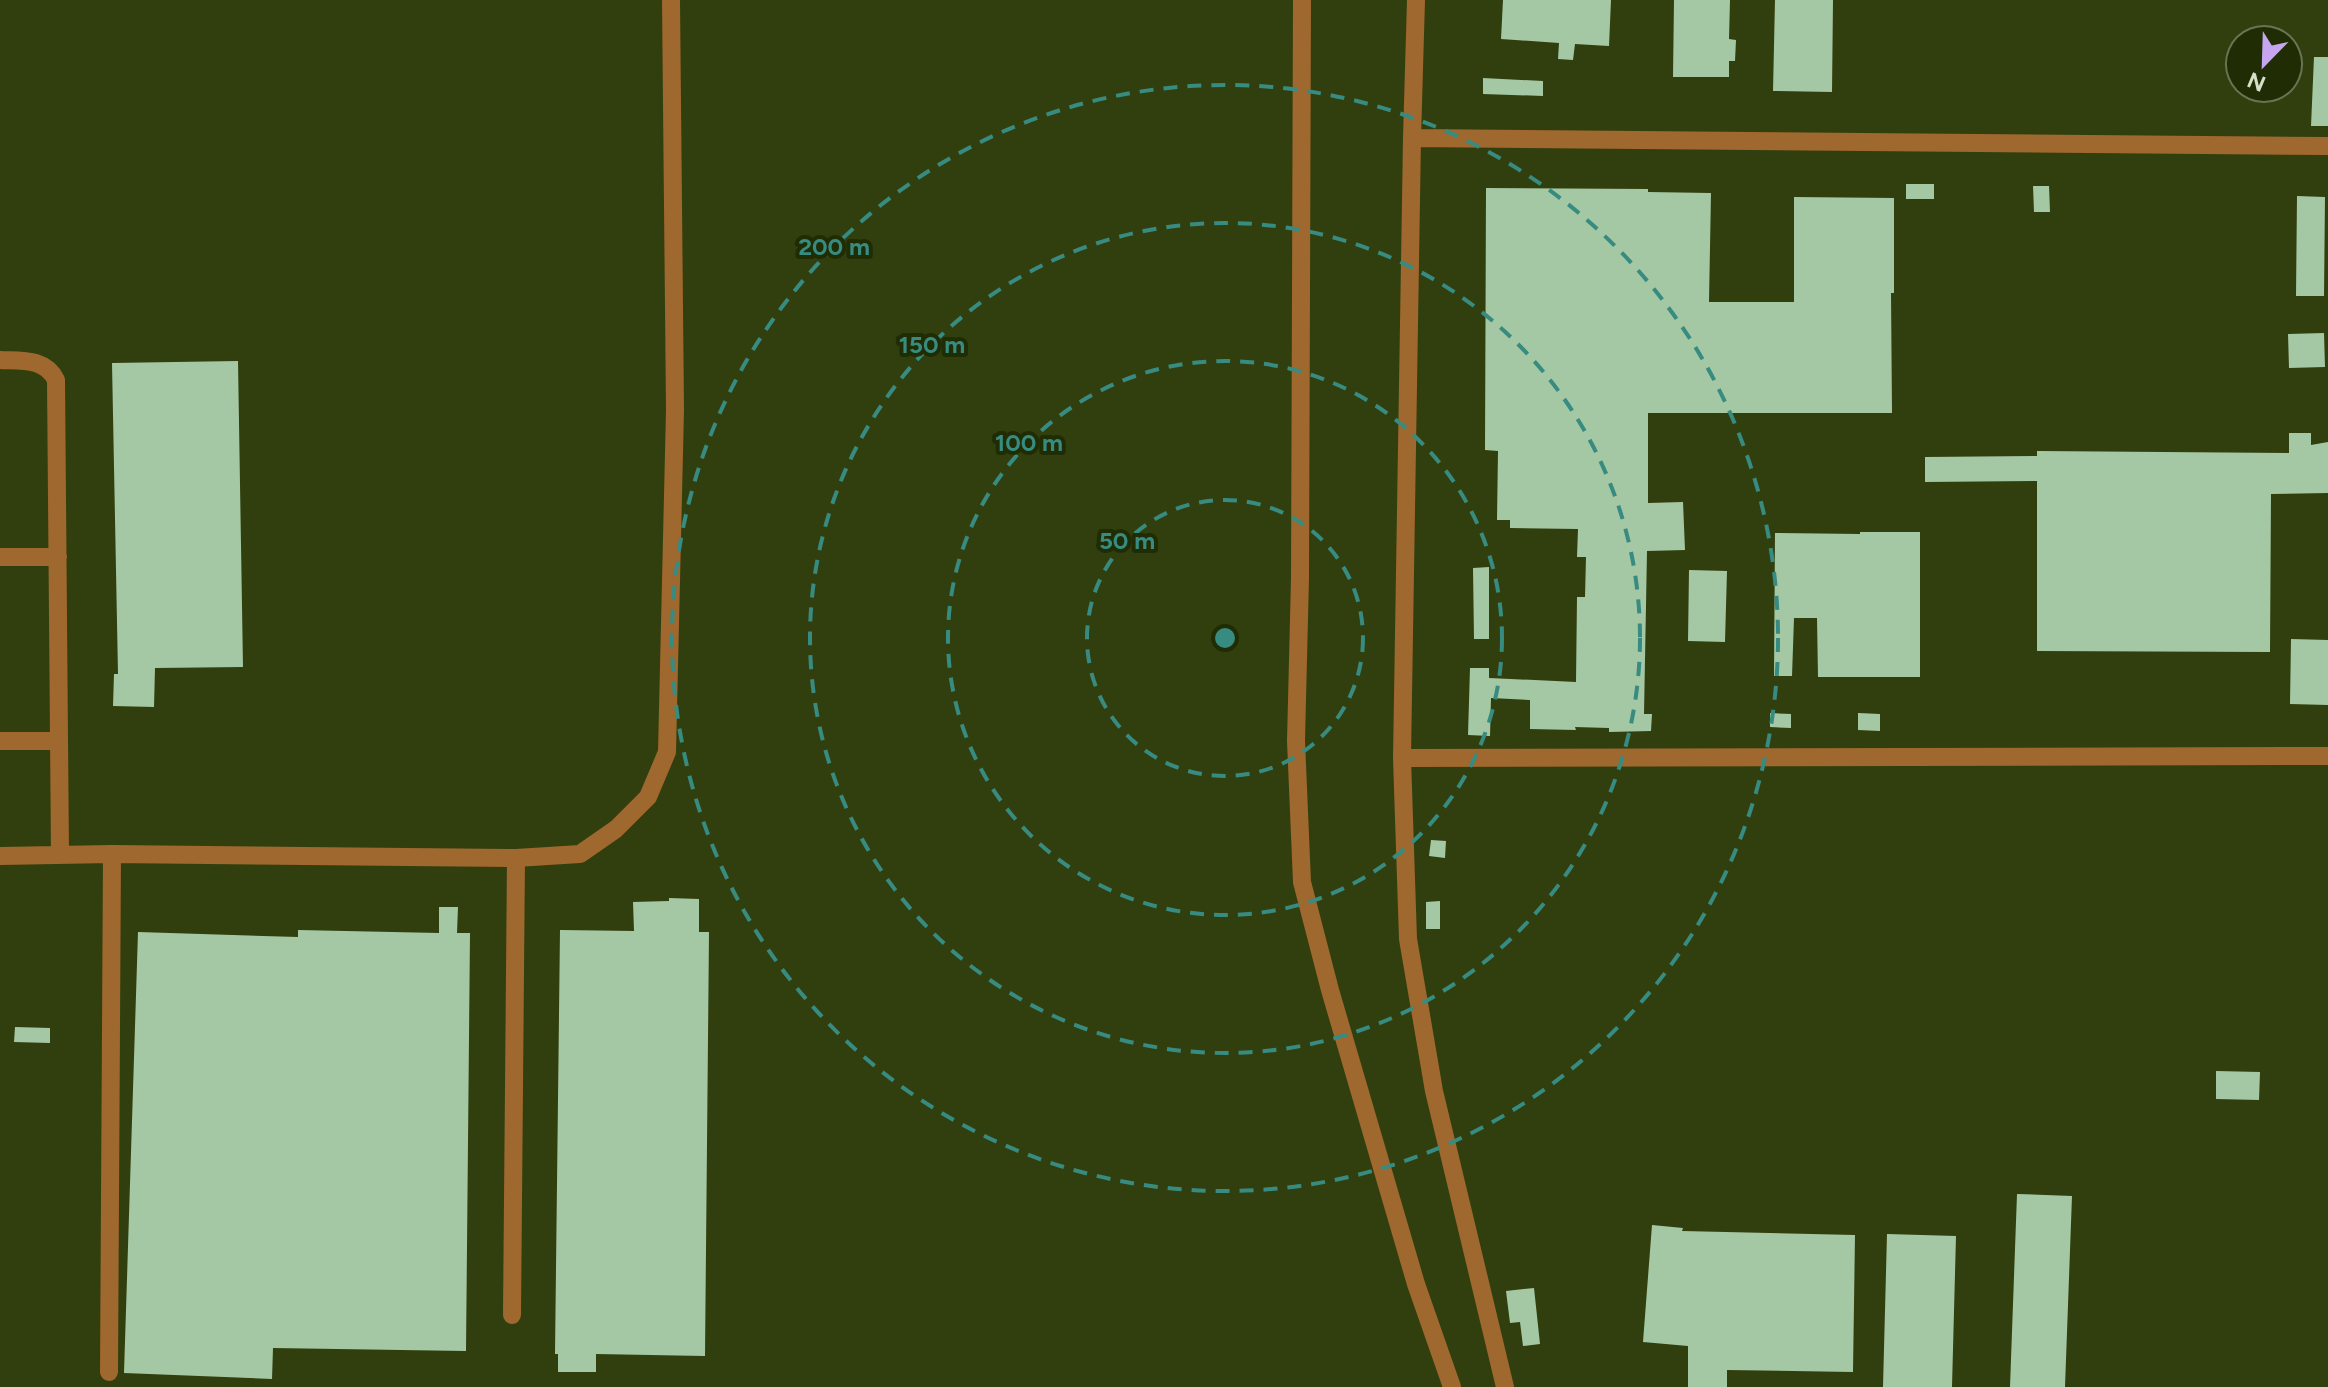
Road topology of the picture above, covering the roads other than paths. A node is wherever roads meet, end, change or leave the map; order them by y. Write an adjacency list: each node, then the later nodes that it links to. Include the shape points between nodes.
1 (671, 0): 16 (street, via 675,410 667,752 648,797 616,829 580,854)
2 (1302, 0): 19 (street, via 1296,741 1302,882 1411,1270)
3 (1416, 0): 4 (street)
4 (1412, 138): 5 (street); 12 (street)
5 (2328, 146)
6 (0, 360): 8 (street, via 38,362 56,380)
7 (0, 557): 8 (street)
8 (58, 557): 10 (street)
9 (0, 741): 10 (street)
10 (58, 741): 14 (street)
11 (2328, 756): 12 (street)
12 (1402, 758): 20 (street, via 1411,954 1434,1091)
13 (112, 854): 14 (street); 16 (street); 18 (street)
14 (60, 855): 15 (street)
15 (0, 856)
16 (516, 858): 17 (street)
17 (512, 1315)
18 (109, 1372)
19 (1452, 1387)
20 (1505, 1387)

